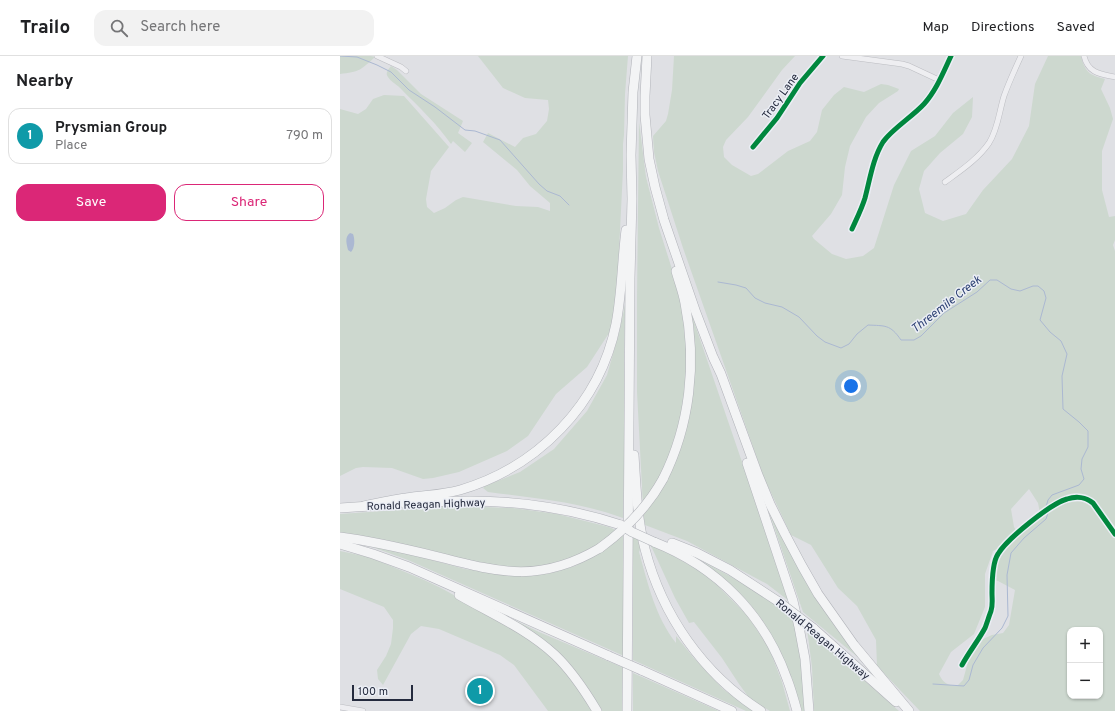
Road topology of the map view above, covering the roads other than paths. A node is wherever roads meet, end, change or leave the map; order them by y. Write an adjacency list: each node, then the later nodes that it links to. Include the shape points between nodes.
1 (377, 56): 9 (street)
2 (636, 56): 14 (highway)
3 (647, 56): 15 (highway, via 646,138)
4 (823, 56): 12 (street, Tracy Lane)
5 (842, 56): 11 (street, via 902,64)
6 (950, 56): 11 (street)
7 (1022, 56): 13 (street, via 1007,88 992,139 977,157)
8 (1084, 56): 10 (street, via 1085,62 1093,71)
9 (406, 71)
10 (1115, 77)
11 (939, 80): 16 (street, via 923,104 882,144 863,204)
12 (753, 147)
13 (945, 182)
14 (632, 199): 18 (highway); 19 (highway, via 627,217 618,312 610,347 595,382 569,420 535,453 488,480 459,490)
15 (658, 201): 17 (highway); 22 (highway, bridge, via 685,303 689,326 690,379 682,427 670,463 653,496 642,510 620,533 576,561 527,572 488,569)
16 (852, 229)
17 (713, 357): 34 (highway, via 793,601 803,643); 35 (highway, via 770,504 802,566 854,645)
18 (630, 402): 30 (highway); 32 (highway, via 642,535 651,569 664,602 684,636 708,666 736,693)
19 (364, 506): 20 (highway, Ronald Reagan Highway); 23 (highway, Ronald Reagan Highway, bridge, via 452,501 519,503 591,516)
20 (340, 508)
21 (1115, 534): 26 (street, via 1089,499 1076,497 1057,504 1041,514 1017,534 996,558 992,581 992,609 986,626)
22 (340, 537)
23 (654, 539): 33 (highway, via 710,572 747,607 779,658); 35 (highway, Ronald Reagan Highway, bridge, via 697,553 730,570 779,602 813,628)
24 (340, 544): 25 (highway)
25 (420, 572): 29 (highway, via 520,629 544,646 576,678); 31 (highway, bridge)
26 (962, 664)
27 (340, 707): 28 (street)
28 (363, 711)
29 (597, 711)
30 (628, 711)
31 (732, 711)
32 (761, 711)
33 (797, 711)
34 (809, 711)
35 (908, 711)

